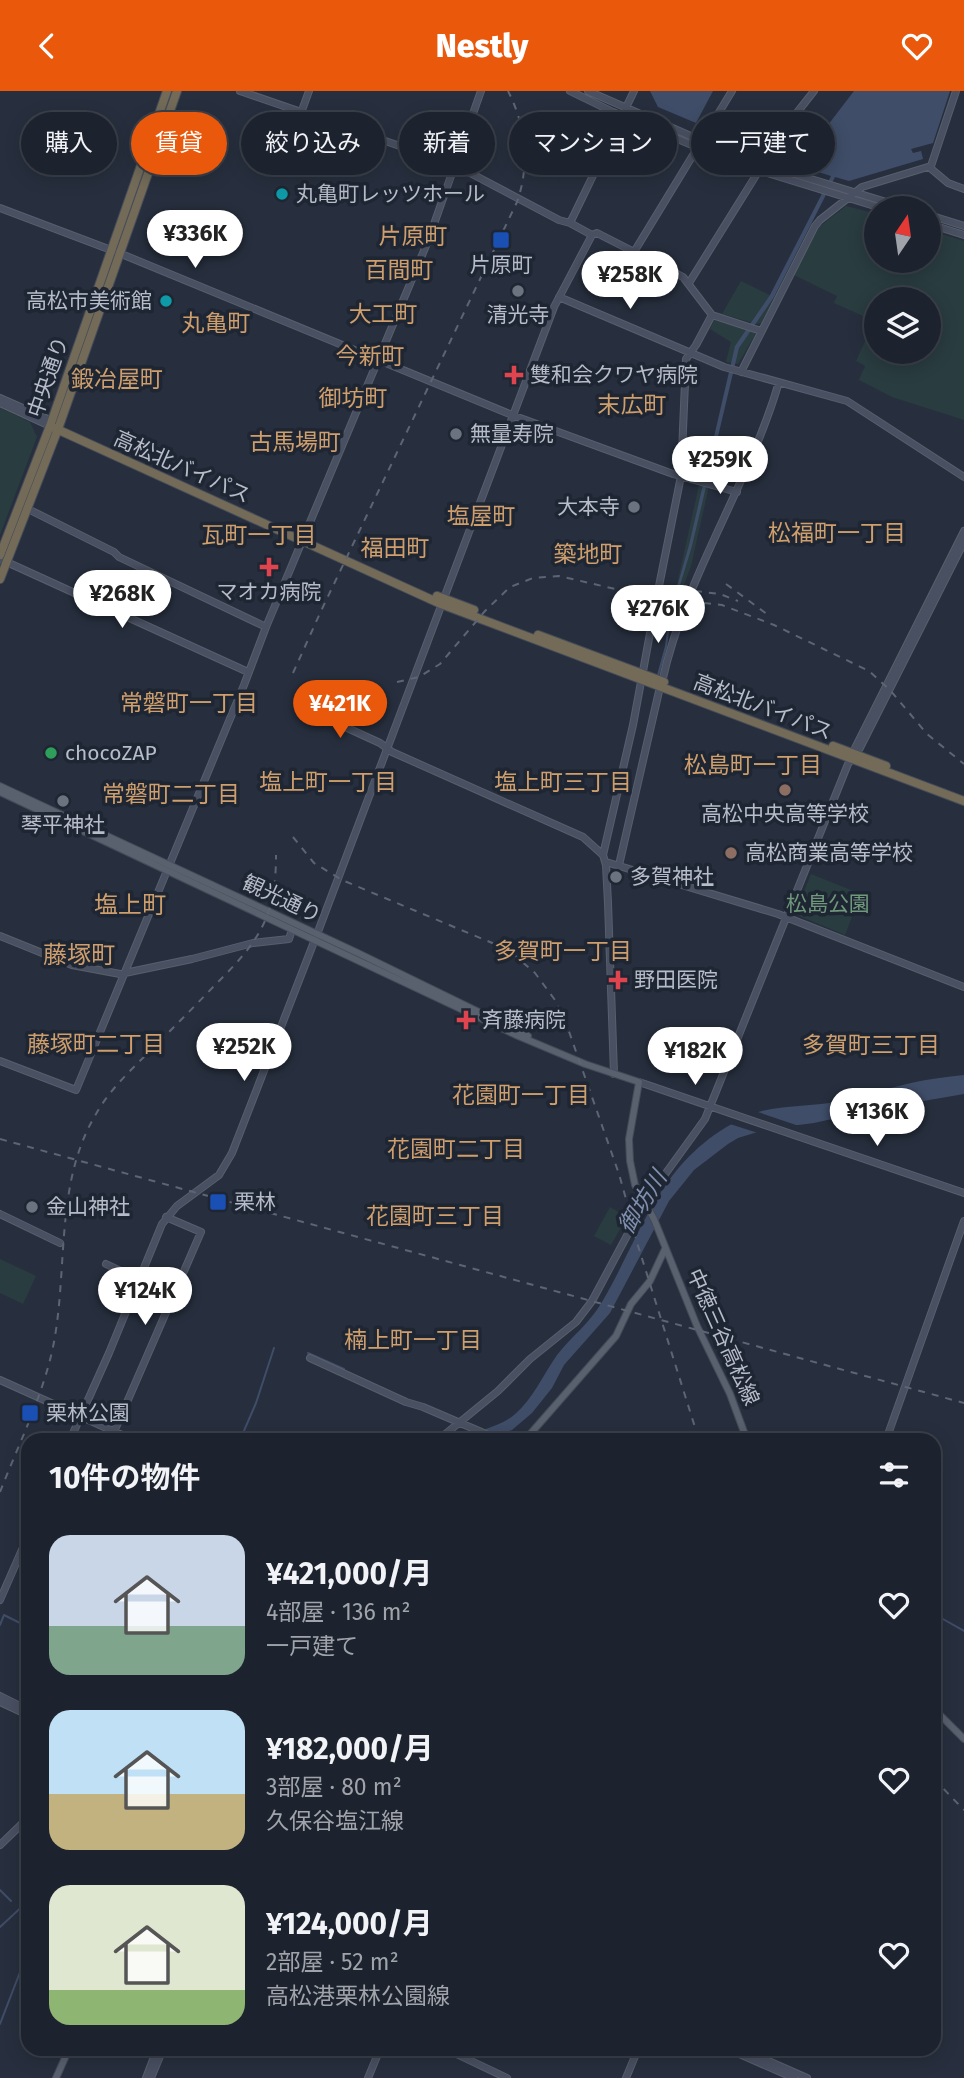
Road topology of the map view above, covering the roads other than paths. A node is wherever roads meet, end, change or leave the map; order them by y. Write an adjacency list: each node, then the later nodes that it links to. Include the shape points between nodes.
1 (167, 91): 37 (highway, 中央通り)
2 (177, 91): 37 (highway, 中央通り)
3 (240, 91): 12 (street)
4 (309, 91): 12 (street)
5 (481, 91): 13 (street)
6 (570, 91): 14 (street)
7 (589, 91): 14 (street)
8 (634, 91): 14 (street)
9 (732, 91): 15 (street)
10 (814, 91): 16 (street)
11 (956, 91): 18 (street)
12 (301, 112)
13 (474, 112)
14 (624, 112)
15 (719, 112)
16 (797, 112)
17 (691, 157): 38 (street)
18 (929, 167): 25 (street); 26 (street)
19 (451, 175): 44 (street)
20 (474, 175): 32 (street)
21 (593, 175): 32 (street)
22 (755, 175): 39 (street)
23 (782, 175): 28 (street)
24 (790, 175): 26 (street)
25 (964, 189)
26 (854, 192): 27 (street); 28 (street)
27 (867, 196)
28 (846, 198): 29 (street); 42 (street, via 816,226)
29 (864, 203)
30 (0, 208): 37 (street)
31 (942, 219): 33 (street)
32 (570, 223): 35 (street)
33 (964, 226)
34 (942, 227): 36 (street)
35 (592, 235): 38 (street, via 597,233); 40 (street)
36 (964, 235)
37 (115, 252): 44 (street); 49 (highway, 中央通り)
38 (634, 252): 39 (street)
39 (690, 283): 41 (street)
40 (559, 297): 43 (street); 48 (street)
41 (712, 315): 42 (street); 43 (street)
42 (761, 331): 45 (street)
43 (691, 353): 45 (street); 50 (street, via 685,366)
44 (378, 360): 48 (street); 55 (street)
45 (741, 372): 46 (street)
46 (779, 382): 51 (street, via 847,401); 52 (street)
47 (0, 400): 49 (street)
48 (512, 415): 50 (street); 59 (street)
49 (55, 425): 53 (highway, 中央通り); 55 (highway, 高松北バイパス); 57 (highway, 中央通り)
50 (681, 476): 52 (street); 62 (street)
51 (964, 477)
52 (737, 492): 63 (street, via 683,609)
53 (27, 509): 57 (highway, 中央通り); 60 (street)
54 (964, 531): 66 (street)
55 (303, 538): 59 (highway, 高松北バイパス); 60 (street)
56 (964, 542): 66 (street)
57 (2, 559): 58 (highway, 中央通り); 61 (street)
58 (0, 579)
59 (442, 601): 62 (highway, 高松北バイパス); 65 (street)
60 (266, 627): 61 (street)
61 (248, 673): 72 (street)
62 (643, 677): 63 (highway, 高松北バイパス); 70 (street)
63 (661, 684): 66 (highway, 高松北バイパス); 71 (street)
64 (308, 710): 65 (street)
65 (387, 748): 70 (street, via 583,837); 76 (street)
66 (853, 756): 69 (highway, 高松北バイパス); 73 (street)
67 (0, 786): 72 (main road, 観光通り)
68 (0, 792): 72 (main road, 観光通り)
69 (964, 798)
70 (604, 858): 71 (street); 80 (street)
71 (619, 865): 73 (street)
72 (167, 868): 74 (main road, 観光通り); 76 (main road, 観光通り); 77 (street)
73 (787, 917): 78 (street); 82 (street)
74 (292, 930): 76 (main road, 観光通り); 77 (street, via 289,939)
75 (0, 936): 77 (street, via 72,965)
76 (316, 937): 80 (main road, 観光通り, via 516,1035); 86 (street, via 225,1167)
77 (124, 973): 79 (street, via 76,1090)
78 (964, 987)
79 (0, 1061)
80 (614, 1074): 81 (main road, 観光通り)
81 (639, 1082): 82 (street); 84 (main road, 中徳三谷高松線, via 629,1151 635,1185)
82 (710, 1106): 83 (street); 84 (street)
83 (964, 1193)
84 (647, 1204): 89 (main road, 中徳三谷高松線); 96 (street, via 576,1322)
85 (0, 1214): 88 (street)
86 (166, 1217): 91 (street); 92 (street, via 201,1232)
87 (964, 1221): 103 (street)
88 (60, 1243)
89 (666, 1247): 101 (main road, 中徳三谷高松線, via 616,1336); 102 (main road, 中徳三谷高松線)
90 (106, 1264): 91 (street)
91 (140, 1279): 92 (street); 95 (street)
92 (174, 1296): 97 (street)
93 (310, 1358): 96 (street)
94 (0, 1380): 95 (street)
95 (81, 1418): 97 (street); 98 (street)
96 (459, 1422): 99 (street); 100 (street)
97 (114, 1432)
98 (74, 1433)
99 (446, 1433)
100 (484, 1433)
101 (531, 1433)
102 (744, 1433)
103 (888, 1433)
104 (21, 1551): 105 (street)
105 (0, 1600)
106 (0, 1696): 108 (street)
107 (0, 1702): 109 (street)
108 (21, 1706)
109 (21, 1712)
110 (941, 1716): 111 (main road)
111 (964, 1739)
112 (21, 1825): 113 (street)
113 (0, 1845)
114 (66, 2056): 122 (main road)
115 (155, 2056): 123 (street)
116 (159, 2056): 123 (street)
117 (377, 2056): 124 (street)
118 (461, 2056): 125 (street)
119 (635, 2056): 126 (street)
120 (744, 2056): 127 (street)
121 (757, 2056): 128 (street)
122 (56, 2078)
123 (147, 2078)
124 (368, 2078)
125 (507, 2078)
126 (626, 2078)
127 (794, 2078)
128 (807, 2078)

